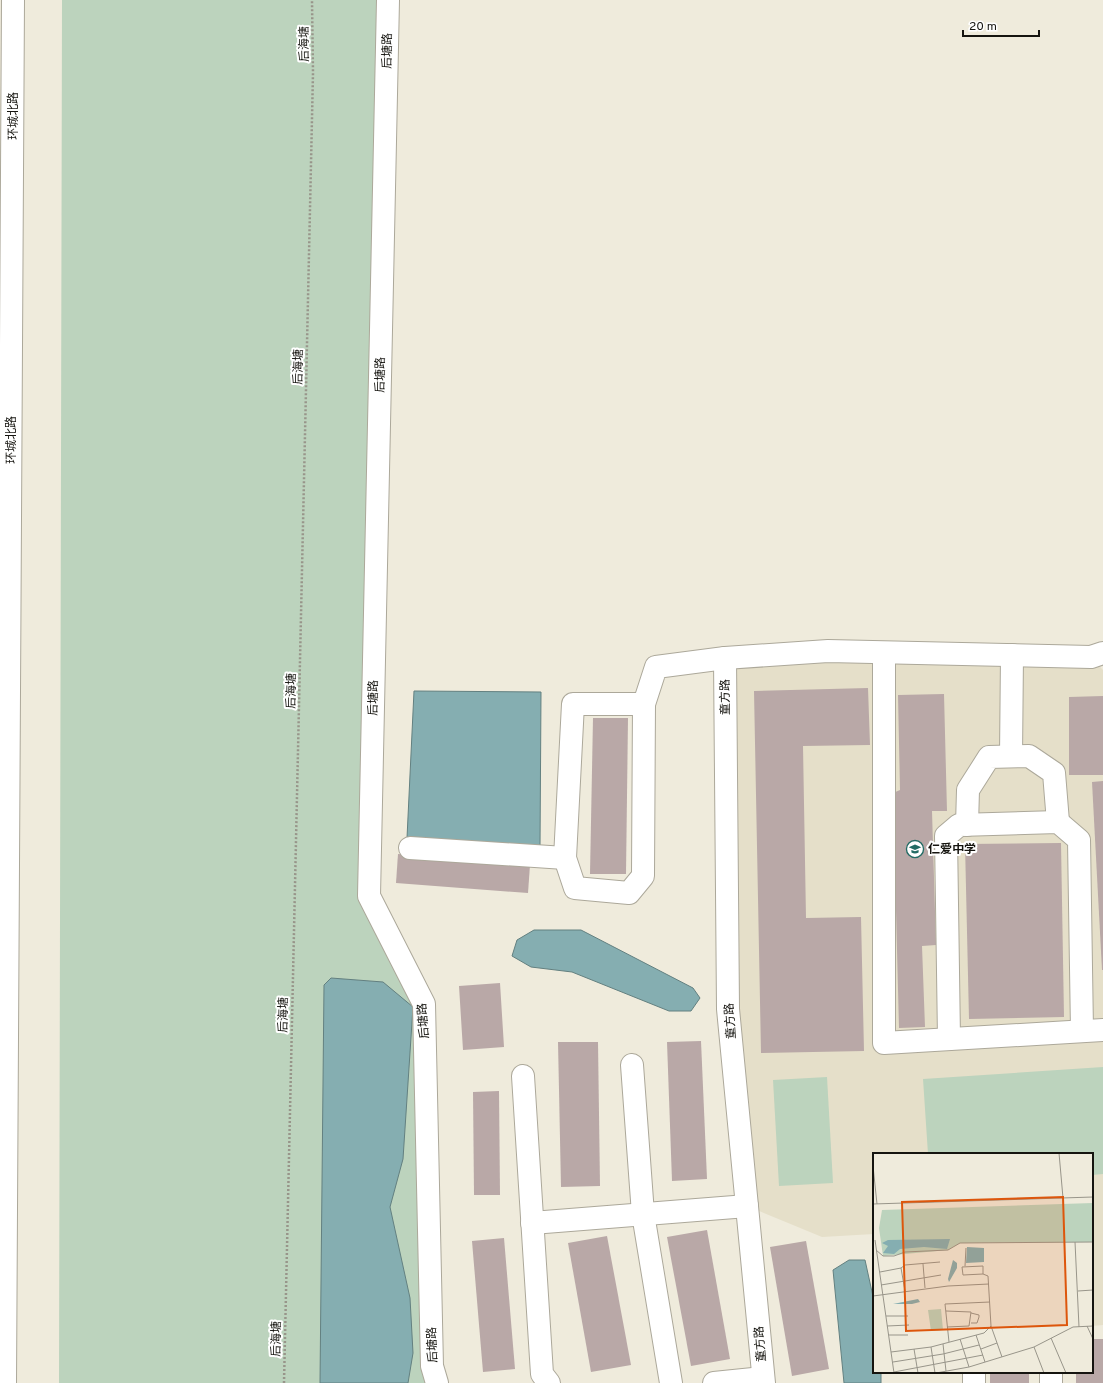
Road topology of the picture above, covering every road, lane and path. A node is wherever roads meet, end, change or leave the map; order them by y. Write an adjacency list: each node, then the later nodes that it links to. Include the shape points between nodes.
1 (13, 0): 23 (street, 环城北路)
2 (312, 0): 24 (path, 后海塘, via 313,80)
3 (388, 0): 25 (street, 后塘路, via 368,896 424,1004 432,1366)
4 (884, 653): 5 (street); 6 (street, via 828,651); 16 (street, via 884,1043)
5 (1012, 655): 7 (street); 9 (street)
6 (725, 658): 8 (street, via 656,667); 19 (street, 童方路, via 728,1009)
7 (1099, 660)
8 (644, 704): 13 (street, via 573,704); 13 (street, via 643,876 629,893 575,888)
9 (1011, 756): 10 (street, via 1029,756 1054,773); 11 (street, via 989,757 968,790)
10 (1058, 822): 11 (street); 15 (street, via 1079,840)
11 (967, 825): 16 (street, via 959,825 946,836)
12 (410, 848): 13 (street)
13 (565, 858)
14 (1103, 1030): 15 (street)
15 (1082, 1032): 16 (street)
16 (950, 1039)
17 (632, 1065): 20 (street)
18 (523, 1076): 21 (street)
19 (747, 1206): 20 (street); 22 (street, 童方路)
20 (643, 1214): 21 (street); 27 (street)
21 (532, 1223): 26 (street, via 542,1374)
22 (763, 1380): 28 (street)
23 (5, 1383)
24 (284, 1383)
25 (436, 1383)
26 (549, 1383)
27 (671, 1383)
28 (714, 1383)

